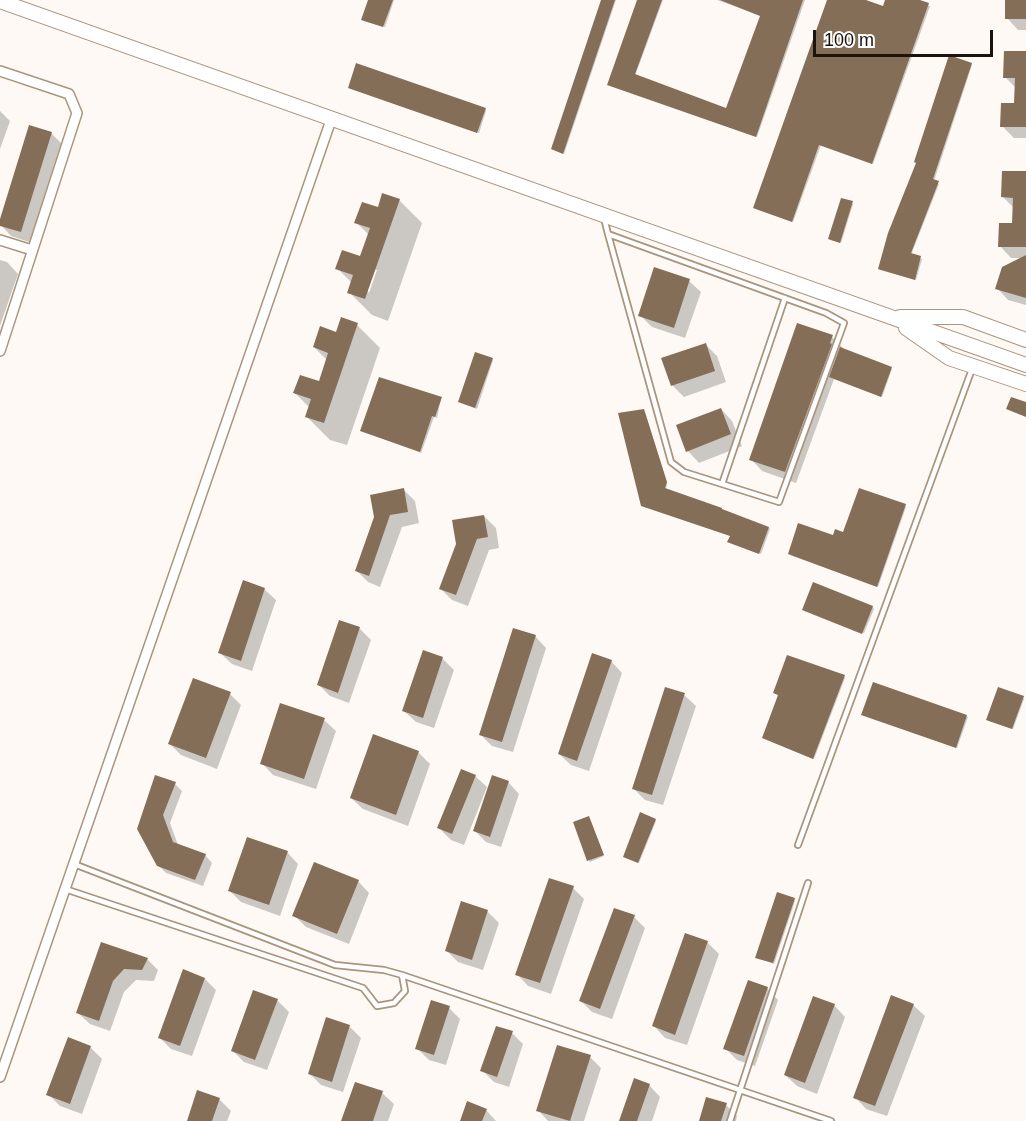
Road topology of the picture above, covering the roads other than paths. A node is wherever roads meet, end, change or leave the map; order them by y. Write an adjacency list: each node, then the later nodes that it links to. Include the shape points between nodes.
1 (0, 2): 3 (street)
2 (0, 71): 7 (street, via 69,94 77,113)
3 (331, 120): 4 (street); 17 (street)
4 (603, 216): 5 (lane); 9 (street)
5 (608, 234): 8 (lane); 15 (lane, via 671,462 684,472)
6 (0, 240): 7 (street)
7 (32, 250): 11 (street)
8 (785, 298): 15 (lane); 15 (lane, via 844,323 779,502)
9 (889, 317): 10 (street, via 963,317); 12 (street); 13 (street, via 949,357)
10 (1026, 340)
11 (0, 351)
12 (1026, 365)
13 (973, 366): 14 (street); 16 (lane)
14 (1026, 384)
15 (722, 484)
16 (798, 845)
17 (74, 864): 19 (street); 20 (lane, via 335,965)
18 (808, 883): 22 (lane)
19 (65, 889): 20 (lane, via 363,988 377,1006 394,1003 405,991); 21 (street)
20 (402, 975): 22 (lane)
21 (0, 1077)
22 (741, 1090): 23 (lane); 24 (lane)
23 (730, 1121)
24 (831, 1121)

